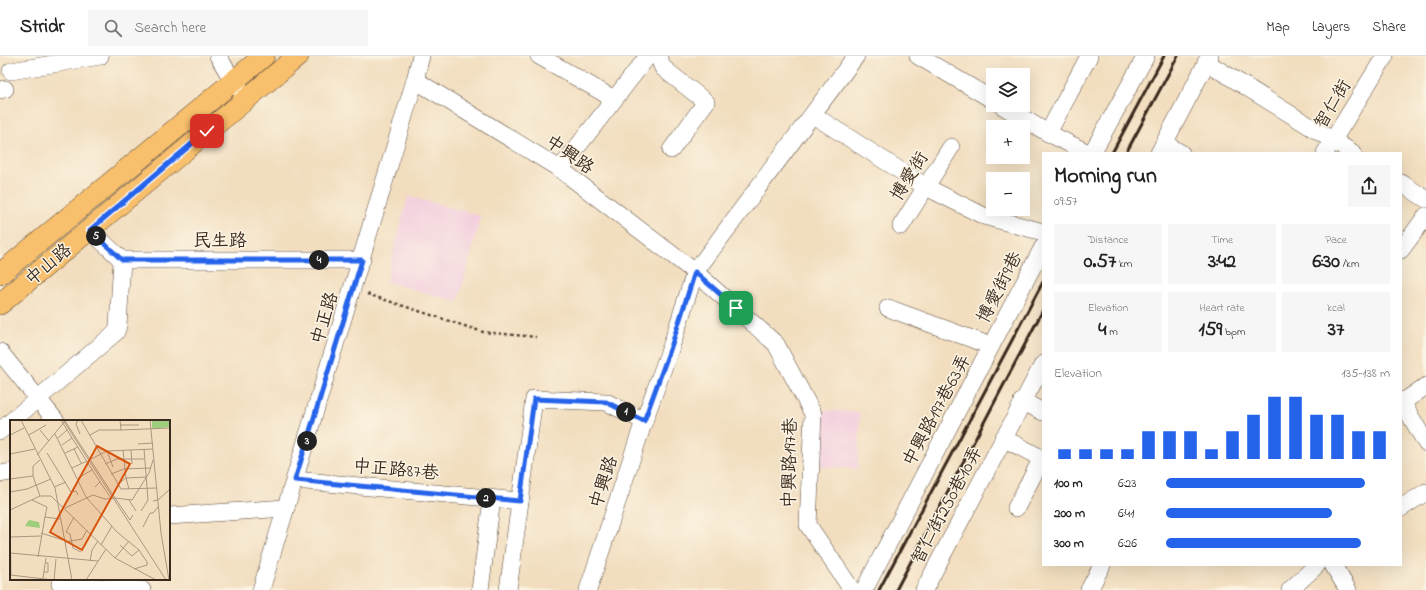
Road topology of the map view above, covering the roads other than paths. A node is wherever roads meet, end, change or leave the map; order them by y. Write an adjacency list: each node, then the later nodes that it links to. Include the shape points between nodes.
1 (100, 56): 15 (street)
2 (218, 56): 17 (street)
3 (264, 56): 17 (main road, 中山路)
4 (298, 56): 19 (main road, 中山路)
5 (421, 56): 16 (street, 中正路)
6 (540, 56): 20 (street)
7 (648, 56): 20 (street)
8 (658, 56): 27 (street, via 663,68 706,102)
9 (856, 56): 22 (street, 中興路)
10 (918, 56): 18 (street)
11 (1089, 56): 23 (street)
12 (1146, 56): 29 (street)
13 (1378, 58): 25 (street, 智仁街)
14 (1208, 59): 25 (street); 26 (street)
15 (11, 71)
16 (415, 80): 32 (street, 中興路); 43 (street, 中正路)
17 (233, 81): 19 (street); 45 (main road, 中山路)
18 (986, 96)
19 (247, 98): 38 (main road, 中山路)
20 (614, 99): 32 (street)
21 (1013, 112): 23 (street)
22 (813, 115): 34 (street, 博愛街9巷); 44 (street, 中興路)
23 (1048, 133): 28 (street)
24 (951, 147): 34 (street, 博愛街)
25 (1329, 147): 31 (street)
26 (1161, 148): 30 (street)
27 (671, 150)
28 (1086, 152)
29 (1093, 152)
30 (1177, 152)
31 (1349, 152)
32 (560, 169): 44 (street, 中興路)
33 (1402, 184): 35 (street)
34 (926, 188): 37 (street, 博愛街); 39 (street, 博愛街9巷, via 984,216)
35 (1426, 199)
36 (1426, 216): 41 (street)
37 (901, 226)
38 (90, 230): 42 (street); 46 (main road, 中山路)
39 (1042, 232)
40 (1042, 249): 48 (street, 博愛街9巷)
41 (1402, 249)
42 (122, 260): 43 (street, 民生路); 52 (street, via 116,332)
43 (362, 260): 66 (street, 中正路)
44 (695, 272): 58 (street, 中興路); 84 (street, 中興路197巷, via 776,344 813,414 808,525)
45 (0, 274)
46 (0, 304)
47 (888, 308): 48 (street, 中興路197巷63弄)
48 (991, 346): 85 (street, 中興路197巷63弄)
49 (0, 352): 52 (street)
50 (1042, 366): 53 (street, 智仁街250巷10弄)
51 (1426, 386): 54 (street)
52 (37, 398): 56 (street); 57 (street)
53 (1022, 401): 55 (street); 61 (street, 智仁街250巷10弄)
54 (1402, 401): 62 (street)
55 (1042, 411)
56 (12, 420)
57 (54, 420)
58 (644, 421): 69 (street, via 606,402 534,399); 83 (street, 中興路)
59 (10, 422): 60 (street)
60 (0, 431)
61 (1003, 438): 63 (street); 86 (street, 智仁街250巷10弄)
62 (1426, 443)
63 (1042, 459): 72 (street)
64 (10, 472): 65 (street)
65 (0, 474)
66 (295, 480): 68 (street, 中正路87巷); 71 (street, 中正路)
67 (1426, 492): 70 (street)
68 (492, 499): 69 (street, 中正路87巷); 81 (street)
69 (520, 501): 82 (street)
70 (1402, 507)
71 (286, 508): 73 (street); 80 (street, 中正路)
72 (1016, 508)
73 (170, 516)
74 (1102, 566): 78 (street)
75 (1316, 566): 87 (street)
76 (1334, 566): 88 (street)
77 (60, 584): 79 (street)
78 (1093, 589)
79 (142, 590)
80 (261, 590)
81 (480, 590)
82 (508, 590)
83 (588, 590)
84 (852, 590)
85 (864, 590)
86 (924, 590)
87 (1290, 590)
88 (1348, 590)

